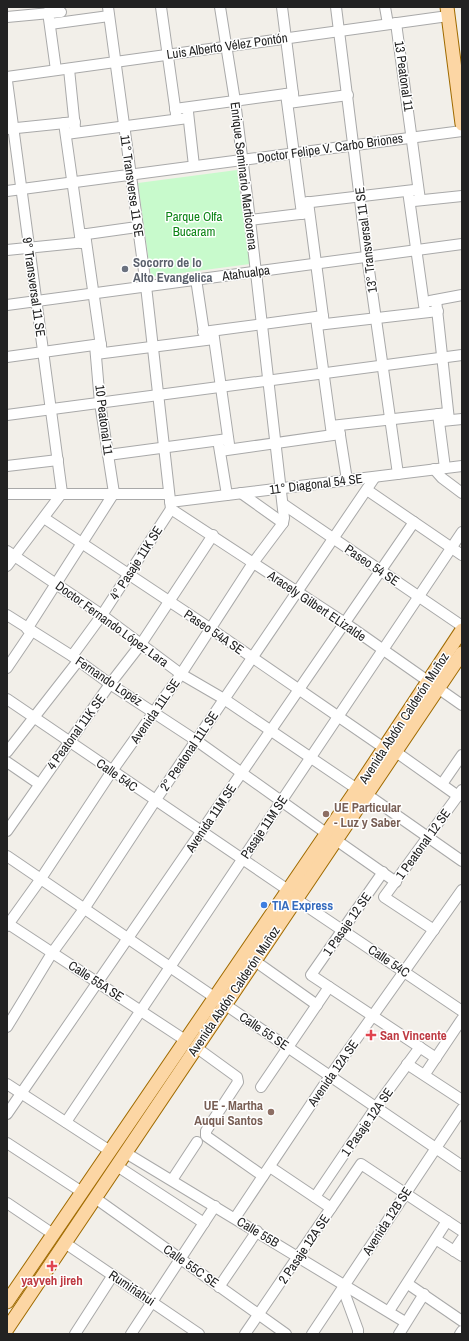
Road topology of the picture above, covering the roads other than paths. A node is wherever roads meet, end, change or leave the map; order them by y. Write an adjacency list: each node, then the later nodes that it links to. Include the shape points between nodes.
1 (163, 7): 16 (street)
2 (220, 7): 15 (street, Enrique Seminario Marticorena)
3 (282, 7): 14 (street)
4 (336, 7): 13 (street, 13° Transversal 11 SE)
5 (384, 7): 12 (street, 13 Peatonal 11)
6 (109, 9): 9 (street); 17 (street, 11° Transverse 11 SE)
7 (447, 11): 12 (street, Luis Alberto Vélez Pontón); 30 (main road)
8 (48, 12): 9 (street); 10 (street); 11 (street)
9 (61, 14): 11 (street)
10 (7, 17)
11 (50, 24): 19 (street)
12 (392, 24): 13 (street, Luis Alberto Vélez Pontón); 35 (street, 13 Peatonal 11)
13 (339, 31): 14 (street, Luis Alberto Vélez Pontón); 22 (street, 13° Transversal 11 SE)
14 (286, 38): 15 (street, Luis Alberto Vélez Pontón); 23 (street)
15 (227, 46): 16 (street, Luis Alberto Vélez Pontón); 24 (street, Enrique Seminario Marticorena)
16 (168, 55): 17 (street, Luis Alberto Vélez Pontón); 26 (street)
17 (117, 62): 18 (street, Luis Alberto Vélez Pontón); 31 (street, 11° Transverse 11 SE)
18 (69, 69): 19 (street, Luis Alberto Vélez Pontón); 29 (street, 10 Peatonal 11)
19 (56, 70): 20 (street, Luis Alberto Vélez Pontón)
20 (7, 77)
21 (7, 81): 32 (street, 9° Transversal 11 SE)
22 (348, 95): 23 (street); 36 (street, 13° Transversal 11 SE)
23 (290, 98): 24 (street); 37 (street)
24 (235, 101): 25 (street); 38 (street, Enrique Seminario Marticorena)
25 (187, 107): 26 (street); 27 (street)
26 (175, 109): 28 (street)
27 (188, 118): 28 (street); 39 (street)
28 (176, 119): 31 (street)
29 (69, 122): 32 (street); 34 (street, 10 Peatonal 11)
30 (462, 124)
31 (123, 126): 34 (street); 40 (street, 11° Transverse 11 SE)
32 (10, 129): 42 (street, 9° Transversal 11 SE)
33 (462, 130): 35 (street, Doctor Felipe V. Carbo Briones)
34 (71, 133): 41 (street, 10 Peatonal 11)
35 (412, 137): 36 (street, Doctor Felipe V. Carbo Briones); 43 (street, 13 Peatonal 11)
36 (354, 145): 37 (street, Doctor Felipe V. Carbo Briones); 45 (street, 13° Transversal 11 SE)
37 (294, 153): 38 (street, Doctor Felipe V. Carbo Briones); 48 (street)
38 (243, 160): 39 (street, Doctor Felipe V. Carbo Briones); 50 (street, Enrique Seminario Marticorena)
39 (194, 166): 40 (street, Doctor Felipe V. Carbo Briones)
40 (130, 174): 41 (street, Doctor Felipe V. Carbo Briones); 51 (street, 11° Transverse 11 SE)
41 (72, 182): 42 (street, Doctor Felipe V. Carbo Briones); 52 (street, 10 Peatonal 11)
42 (21, 189): 44 (street, Doctor Felipe V. Carbo Briones); 54 (street, 9° Transversal 11 SE)
43 (414, 190): 45 (street); 47 (street, 13 Peatonal 11)
44 (7, 191)
45 (361, 196): 48 (street); 57 (street, 13° Transversal 11 SE)
46 (462, 196): 47 (street)
47 (415, 201): 56 (street, 13 Peatonal 11)
48 (304, 203): 49 (street)
49 (305, 214): 50 (street); 58 (street)
50 (250, 220): 59 (street, Enrique Seminario Marticorena)
51 (138, 227): 52 (street); 61 (street, 11° Transverse 11 SE)
52 (83, 238): 54 (street); 62 (street, 10 Peatonal 11)
53 (462, 244): 56 (street, Atahualpa)
54 (29, 248): 55 (street); 65 (street, 9° Transversal 11 SE)
55 (7, 250)
56 (417, 250): 57 (street, Atahualpa); 67 (street, 13 Peatonal 11)
57 (367, 256): 58 (street, Atahualpa); 69 (street, 13° Transversal 11 SE)
58 (316, 263): 59 (street, Atahualpa); 70 (street)
59 (256, 271): 60 (street, Atahualpa); 71 (street, Enrique Seminario Marticorena)
60 (196, 279): 61 (street, Atahualpa); 72 (street)
61 (146, 286): 62 (street, Atahualpa); 73 (street, 11° Transverse 11 SE)
62 (95, 294): 65 (street, Atahualpa); 74 (street, 10 Peatonal 11)
63 (462, 295): 64 (street)
64 (436, 300): 67 (street); 68 (street)
65 (36, 302): 66 (street, Atahualpa); 75 (street, 9° Transversal 11 SE)
66 (7, 305)
67 (424, 307): 68 (street); 69 (street)
68 (438, 311): 78 (street)
69 (376, 318): 70 (street); 79 (street, 13° Transversal 11 SE)
70 (320, 321): 71 (street); 80 (street)
71 (262, 324): 72 (street); 81 (street, Enrique Seminario Marticorena)
72 (209, 335): 73 (street); 82 (street)
73 (153, 347): 74 (street); 83 (street, 11° Transverse 11 SE)
74 (99, 349): 75 (street); 84 (street, 10 Peatonal 11)
75 (43, 352): 77 (street); 85 (street, 9° Transversal 11 SE)
76 (462, 355): 78 (street)
77 (7, 357)
78 (443, 357): 79 (street); 87 (street)
79 (382, 366): 80 (street); 88 (street, 13° Transversal 11 SE)
80 (324, 374): 81 (street); 90 (street)
81 (268, 381): 82 (street); 92 (street, Enrique Seminario Marticorena)
82 (221, 387): 83 (street); 91 (street)
83 (158, 395): 84 (street); 93 (street, 11° Transverse 11 SE)
84 (100, 403): 85 (street); 95 (street, 10 Peatonal 11)
85 (51, 410): 86 (street); 96 (street, 9° Transversal 11 SE)
86 (7, 416)
87 (444, 417): 88 (street); 89 (street); 99 (street)
88 (390, 419): 90 (street); 101 (street, 13° Transversal 11 SE)
89 (462, 419)
90 (336, 430): 92 (street); 103 (street)
91 (223, 440): 93 (street); 94 (street)
92 (276, 443): 94 (street); 104 (street, Enrique Seminario Marticorena)
93 (164, 447): 95 (street); 112 (street, 11° Transverse 11 SE)
94 (225, 451): 111 (street)
95 (108, 454): 110 (street, 10 Peatonal 11)
96 (58, 460): 97 (street); 106 (street, 9° Transversal 11 SE)
97 (7, 466)
98 (462, 466): 99 (street, 11° Diagonal 54 SE)
99 (445, 468): 100 (street, 11° Diagonal 54 SE)
100 (434, 469): 101 (street, 11° Diagonal 54 SE); 108 (street)
101 (398, 474): 102 (street, 11° Diagonal 54 SE)
102 (375, 477): 103 (street, 11° Diagonal 54 SE); 105 (street, 2° Peatonal 11L SE)
103 (347, 480): 104 (street, 11° Diagonal 54 SE)
104 (281, 488): 107 (street, 11° Diagonal 54 SE); 113 (street)
105 (367, 490): 115 (street); 119 (street, 2° Peatonal 11L SE)
106 (62, 493): 109 (street, 11° Diagonal 54 SE); 110 (street, 11° Diagonal 54 SE); 114 (street)
107 (241, 493): 111 (street, 11° Diagonal 54 SE); 116 (street)
108 (462, 493)
109 (7, 494)
110 (114, 494): 112 (street, 11° Diagonal 54 SE); 120 (street)
111 (226, 495): 112 (street, 11° Diagonal 54 SE)
112 (170, 502): 118 (street, Aracely Gilbert ELizalde); 127 (street, 4° Pasaje 11K SE)
113 (283, 504): 116 (street); 119 (street, Paseo 54 SE)
114 (44, 518): 120 (street, Paseo 54A SE); 122 (street)
115 (414, 522): 121 (street); 126 (street, Avenida 11M SE)
116 (283, 523): 124 (street, Avenida 11L SE)
117 (462, 532): 121 (street, Pasaje 11M SE)
118 (213, 536): 124 (street, Aracely Gilbert ELizalde); 131 (street, 4 Peatonal 11K SE)
119 (333, 539): 126 (street, Paseo 54 SE); 129 (street, 2° Peatonal 11L SE)
120 (82, 544): 127 (street, Paseo 54A SE); 128 (street)
121 (451, 548): 123 (street); 130 (street, Pasaje 11M SE)
122 (11, 553): 125 (street); 128 (street, Doctor Fernando López Lara)
123 (462, 556)
124 (253, 563): 129 (street, Aracely Gilbert ELizalde); 136 (street, Avenida 11L SE)
125 (7, 566)
126 (380, 571): 130 (street, Paseo 54 SE); 134 (street, Avenida 11M SE)
127 (128, 574): 131 (street, Paseo 54A SE); 133 (street, 4° Pasaje 11K SE)
128 (56, 584): 133 (street, Doctor Fernando López Lara); 137 (street)
129 (297, 592): 134 (street, Aracely Gilbert ELizalde); 142 (street, 2° Peatonal 11L SE)
130 (419, 596): 135 (street, Paseo 54 SE); 140 (street, Pasaje 11M SE)
131 (169, 602): 136 (street, Paseo 54A SE); 139 (street, 4 Peatonal 11K SE)
132 (7, 615): 137 (street, Fernando Lopéz)
133 (102, 615): 139 (street, Doctor Fernando López Lara); 143 (street, 4° Pasaje 11K SE)
134 (344, 623): 140 (street, Aracely Gilbert ELizalde); 148 (street, Avenida 11M SE)
135 (462, 626)
136 (211, 629): 142 (street, Paseo 54A SE); 145 (street, Avenida 11L SE)
137 (30, 630): 143 (street, Fernando Lopéz); 144 (street)
138 (462, 630): 147 (main road, Avenida Abdón Calderón Muñoz)
139 (141, 644): 145 (street, Doctor Fernando López Lara); 146 (street, 4 Peatonal 11K SE)
140 (383, 650): 147 (street, Aracely Gilbert ELizalde); 153 (street, Pasaje 11M SE)
141 (462, 654): 147 (main road, Avenida Abdón Calderón Muñoz)
142 (252, 658): 148 (street, Paseo 54A SE); 150 (street, 2° Peatonal 11L SE)
143 (75, 659): 146 (street, Fernando Lopéz); 154 (street, 4° Pasaje 11K SE)
144 (7, 668)
145 (181, 674): 150 (street, Doctor Fernando López Lara); 152 (street, Avenida 11L SE)
146 (110, 684): 152 (street, Fernando Lopéz); 157 (street, 4 Peatonal 11K SE)
147 (433, 685): 151 (street, Aracely Gilbert ELizalde); 158 (main road, Avenida Abdón Calderón Muñoz)
148 (299, 690): 153 (street, Paseo 54A SE); 155 (street, Avenida 11M SE)
149 (7, 699): 154 (street, Calle 54C)
150 (224, 699): 155 (street, Doctor Fernando López Lara); 156 (street, 2° Peatonal 11L SE)
151 (462, 705)
152 (155, 712): 156 (street, Fernando Lopéz); 164 (street, Avenida 11L SE)
153 (339, 716): 158 (street, Paseo 54A SE); 161 (street, Pasaje 11M SE)
154 (33, 717): 157 (street, Calle 54C); 159 (street, 4° Pasaje 11K SE)
155 (271, 731): 161 (street, Doctor Fernando López Lara); 165 (street, Avenida 11M SE)
156 (197, 741): 165 (street, Fernando Lopéz); 170 (street, 2° Peatonal 11L SE)
157 (69, 742): 164 (street, Calle 54C); 166 (street, 4 Peatonal 11K SE)
158 (390, 750): 167 (street, Paseo 54A SE); 168 (main road, Avenida Abdón Calderón Muñoz)
159 (7, 752)
160 (462, 755): 163 (street)
161 (311, 758): 168 (street, Doctor Fernando López Lara); 171 (street, Pasaje 11M SE)
162 (7, 762): 166 (street)
163 (458, 769): 167 (street)
164 (112, 771): 170 (street, Calle 54C); 180 (street, Avenida 11L SE)
165 (242, 772): 171 (street, Fernando Lopéz); 173 (street, Avenida 11M SE)
166 (38, 784): 172 (street, 4 Peatonal 11K SE)
167 (442, 784): 169 (street, Paseo 54A SE)
168 (361, 789): 174 (main road, Avenida Abdón Calderón Muñoz); 175 (street, Doctor Fernando López Lara)
169 (460, 793): 175 (street, 1 Peatonal 12 SE)
170 (155, 801): 173 (street, Calle 54C); 184 (street, 2° Peatonal 11L SE)
171 (281, 802): 174 (street, Fernando Lopéz); 177 (street, Pasaje 11M SE)
172 (7, 831)
173 (202, 832): 177 (street, Calle 54C); 188 (street, Avenida 11M SE)
174 (331, 837): 179 (street, Fernando Lopéz); 183 (main road, Avenida Abdón Calderón Muñoz)
175 (428, 838): 178 (street, Doctor Fernando López Lara); 181 (street, 1 Peatonal 12 SE)
176 (7, 856): 180 (street, Calle 55 SE)
177 (242, 860): 183 (street, Calle 54C); 191 (street, Pasaje 11M SE)
178 (462, 861)
179 (383, 872): 181 (street, Fernando Lopéz); 186 (street, 1 Pasaje 12 SE)
180 (40, 880): 184 (street, Calle 55 SE); 185 (street, Avenida 11L SE)
181 (396, 882): 187 (street, 1 Peatonal 12 SE, via 384,897)
182 (462, 890): 187 (street, Avenida 12A SE)
183 (292, 895): 186 (street, Calle 54C); 190 (main road, Avenida Abdón Calderón Muñoz); 195 (main road, Avenida Abdón Calderón Muñoz)
184 (84, 909): 188 (street, Calle 55 SE); 189 (street, 2° Peatonal 11L SE)
185 (7, 925): 189 (street, Calle 55A SE)
186 (343, 929): 192 (street, Calle 54C); 194 (street, 1 Pasaje 12 SE, via 311,975)
187 (434, 930): 192 (street, Avenida 12A SE)
188 (129, 938): 191 (street, Calle 55 SE); 193 (street, Avenida 11M SE)
189 (52, 953): 193 (street, Calle 55A SE); 201 (street, 2° Peatonal 11L SE)
190 (255, 960): 195 (main road, Avenida Abdón Calderón Muñoz); 196 (street)
191 (170, 967): 195 (street, Calle 55 SE); 197 (street, Pasaje 11M SE)
192 (405, 972): 198 (street, Calle 54C); 199 (street, Avenida 12A SE)
193 (99, 982): 197 (street, Calle 55A SE); 212 (street, Avenida 11M SE)
194 (329, 987): 196 (street); 199 (street)
195 (220, 1001): 202 (main road, Avenida Abdón Calderón Muñoz); 203 (street, Calle 55 SE); 204 (main road, Avenida Abdón Calderón Muñoz)
196 (317, 1005): 203 (street)
197 (141, 1010): 202 (street, Calle 55A SE); 217 (street, Pasaje 11M SE)
198 (462, 1011)
199 (373, 1017): 205 (street); 209 (street, Avenida 12A SE)
200 (462, 1019): 206 (street)
201 (7, 1027)
202 (185, 1040): 221 (main road, Avenida Abdón Calderón Muñoz)
203 (287, 1046): 209 (street, Calle 55 SE); 211 (street)
204 (196, 1048): 222 (main road, Avenida Abdón Calderón Muñoz); 226 (street, via 237,1076 238,1082 206,1131 206,1136)
205 (420, 1048): 206 (street); 207 (street, 1 Pasaje 12A SE)
206 (436, 1058): 208 (street)
207 (408, 1064): 208 (street); 214 (street, 1 Pasaje 12A SE)
208 (425, 1074): 213 (street)
209 (330, 1076): 214 (street, Calle 55 SE); 225 (street, Avenida 12A SE)
210 (7, 1084): 212 (street)
211 (261, 1087)
212 (23, 1094): 216 (street, Avenida 11M SE); 217 (street)
213 (462, 1100)
214 (376, 1107): 220 (street, Calle 55 SE); 230 (street, 1 Pasaje 12A SE)
215 (462, 1109): 220 (street, Avenida 12B SE)
216 (7, 1114)
217 (66, 1122): 221 (street)
218 (197, 1142): 227 (street)
219 (7, 1143): 228 (street)
220 (436, 1148): 224 (street, Calle 55 SE); 229 (street, Avenida 12B SE)
221 (110, 1151): 228 (main road, Avenida Abdón Calderón Muñoz)
222 (126, 1152): 223 (main road, Avenida Abdón Calderón Muñoz); 227 (street, Calle 55B)
223 (117, 1166): 231 (main road, Avenida Abdón Calderón Muñoz); 237 (street)
224 (462, 1166)
225 (270, 1167): 226 (street, Avenida 12A SE); 230 (street)
226 (263, 1176): 235 (street, Avenida 12A SE)
227 (172, 1180): 233 (street, Calle 55B)
228 (82, 1192): 240 (main road, Avenida Abdón Calderón Muñoz)
229 (405, 1193): 234 (street, 2 Pasaje 12A SE, via 361,1164); 236 (street); 250 (street, Avenida 12B SE)
230 (315, 1197): 234 (street)
231 (95, 1198): 243 (main road, Avenida Abdón Calderón Muñoz); 246 (street, Calle 55C SE)
232 (8, 1206): 240 (street)
233 (215, 1206): 235 (street, Calle 55B); 237 (street)
234 (331, 1208): 245 (street, 2 Pasaje 12A SE)
235 (235, 1218): 239 (street, Calle 55B)
236 (447, 1221): 238 (street); 242 (street)
237 (204, 1223): 246 (street)
238 (462, 1231)
239 (257, 1232): 245 (street, Calle 55B); 249 (street)
240 (53, 1234): 252 (main road, Avenida Abdón Calderón Muñoz)
241 (462, 1239): 244 (street)
242 (437, 1240): 244 (street); 248 (street)
243 (65, 1243): 247 (street, Rumiñahui); 258 (main road, Avenida Abdón Calderón Muñoz)
244 (458, 1254)
245 (299, 1257): 250 (street, Calle 55B); 255 (street, 2 Pasaje 12A SE)
246 (181, 1259): 249 (street, Calle 55C SE); 253 (street)
247 (113, 1275): 253 (street, Rumiñahui); 260 (street)
248 (408, 1284): 251 (street); 254 (street)
249 (220, 1287): 255 (street, Calle 55C SE)
250 (344, 1287): 254 (street, Calle 55B); 265 (street, Avenida 12B SE); 266 (street)
251 (424, 1294): 256 (street); 257 (street)
252 (7, 1302)
253 (152, 1302): 261 (street); 262 (street, Rumiñahui)
254 (389, 1311): 257 (street, Calle 55B)
255 (258, 1315): 263 (street, 2 Pasaje 12A SE); 264 (street, Calle 55C SE)
256 (462, 1321)
257 (405, 1322): 267 (street)
258 (7, 1329)
259 (462, 1331): 268 (street)
260 (75, 1334)
261 (131, 1334)
262 (199, 1334)
263 (245, 1334)
264 (286, 1334)
265 (312, 1334)
266 (358, 1334)
267 (399, 1334)
268 (460, 1334)

